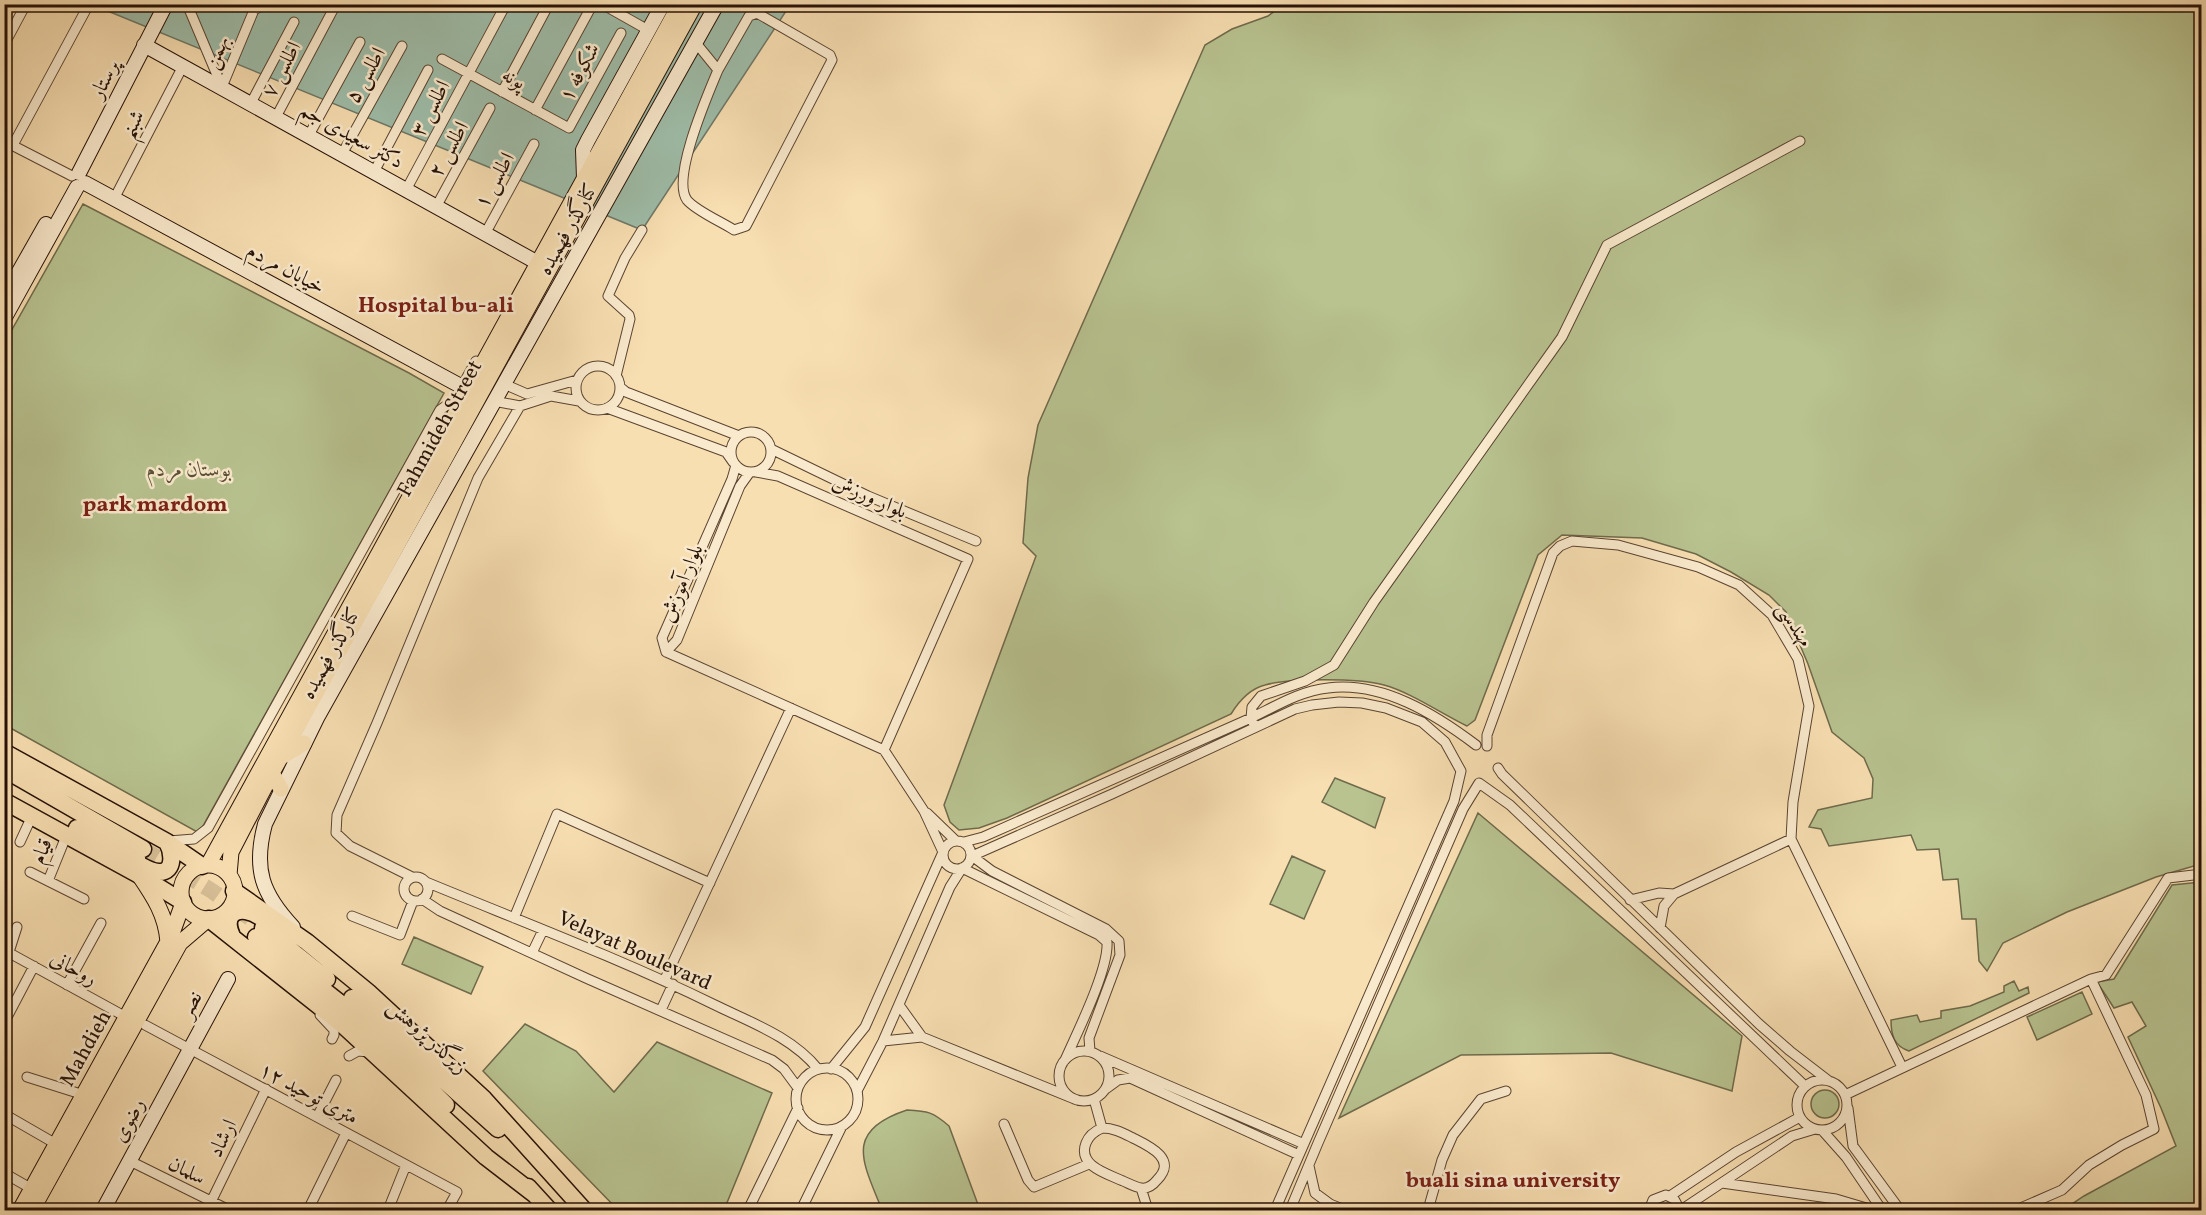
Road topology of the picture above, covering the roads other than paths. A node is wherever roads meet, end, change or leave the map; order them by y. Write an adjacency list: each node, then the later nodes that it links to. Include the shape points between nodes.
1 (26, 4): 20 (street)
2 (89, 4): 37 (street)
3 (186, 4): 28 (street)
4 (265, 4): 28 (street, بهمن, via 254,10)
5 (507, 4): 27 (street, اطلس ۳)
6 (549, 4): 29 (street)
7 (602, 4): 16 (street)
8 (663, 4): 16 (street)
9 (680, 4): 41 (main road, Fahmideh Street)
10 (695, 4): 55 (main road, Fahmideh Street)
11 (717, 4): 19 (street, کنارگذر فهمیده)
12 (167, 5): 21 (street, پرستار)
13 (335, 6): 33 (street, اطلس ۷)
14 (590, 9): 32 (street)
15 (294, 22): 30 (street)
16 (648, 30): 41 (street, via 583,150)
17 (621, 33): 34 (street, شکوفه ۱)
18 (360, 42): 35 (street)
19 (696, 43): 26 (street); 53 (street, کنارگذر فهمیده)
20 (4, 45)
21 (144, 45): 24 (street, دکتر سعیدی جم); 42 (street, پرستار)
22 (402, 46): 39 (street, اطلس ۵)
23 (442, 59): 27 (street, پونه)
24 (183, 66): 28 (street, دکتر سعیدی جم); 44 (street, شبنم)
25 (428, 70): 40 (street)
26 (718, 70): 26 (street, via 749,16 757,13 830,55 831,60 746,226 734,230 689,202 682,184 695,127)
27 (469, 74): 29 (street, پونه); 43 (street, اطلس ۳)
28 (222, 87): 30 (street, دکتر سعیدی جم)
29 (502, 92): 32 (street, پونه)
30 (251, 104): 33 (street, دکتر سعیدی جم)
31 (490, 108): 45 (street, اطلس ۲)
32 (535, 110): 34 (street, پونه)
33 (276, 117): 35 (street, دکتر سعیدی جم)
34 (569, 128)
35 (309, 135): 39 (street, دکتر سعیدی جم)
36 (1800, 141): 68 (street, via 1607,245 1562,337 1374,602 1334,665 1305,681 1261,696 1252,707)
37 (7, 143): 42 (street)
38 (534, 144): 47 (street, اطلس ۱)
39 (342, 154): 40 (street, دکتر سعیدی جم)
40 (374, 172): 43 (street, دکتر سعیدی جم)
41 (584, 178): 48 (main road, Fahmideh Street)
42 (77, 180): 44 (street, خیابان مردم); 49 (street); 50 (street)
43 (406, 190): 45 (street, دکتر سعیدی جم)
44 (114, 199): 55 (street, خیابان مردم)
45 (436, 207): 47 (street, دکتر سعیدی جم)
46 (642, 230): 51 (street, via 608,296 630,319)
47 (485, 234): 48 (street, دکتر سعیدی جم)
48 (536, 262): 55 (main road, Fahmideh Street)
49 (6, 293)
50 (4, 319)
51 (616, 376): 52 (street, via 599,366 586,369); 54 (street)
52 (577, 380): 53 (street, via 527,394); 56 (street)
53 (504, 384): 55 (street, کنارگذر فهمیده)
54 (620, 387): 58 (street, via 617,400); 59 (street)
55 (476, 393): 57 (street); 69 (street, کنارگذر فهمیده); 74 (main road, Fahmideh Street); 87 (street, کنارگذر فهمیده, via 440,410 208,828 194,839); 91 (main road, Fahmideh Street)
56 (579, 401): 57 (street, via 551,396); 58 (street, via 589,409)
57 (520, 406): 95 (street, via 478,478 337,815 336,833 350,846)
58 (607, 408): 61 (street, via 726,452)
59 (739, 436): 60 (street, via 759,434); 61 (street, via 732,445)
60 (771, 449): 62 (street, via 770,461); 63 (street, بلوار ورزش, via 868,496)
61 (734, 464): 62 (street); 64 (street, بلوار آموزش, via 732,479)
62 (753, 472): 65 (street, بلوار آموزش, via 740,486); 72 (street, بلوار ورزش, via 778,476 968,559)
63 (976, 541)
64 (689, 576): 65 (street); 66 (street, بلوار آموزش, via 663,638)
65 (700, 582): 66 (street, بلوار آموزش, via 677,640)
66 (666, 652): 67 (street)
67 (790, 708): 72 (street); 99 (street)
68 (1253, 723): 70 (street, via 1294,697 1328,688 1362,688 1393,696 1425,712); 85 (street, via 983,837); 89 (street, via 1112,794); 164 (street, via 1312,705 1339,702 1378,706 1422,722 1445,742 1461,771 1454,801)
69 (304, 743): 74 (main road); 78 (street, کنارگذر فهمیده)
70 (1476, 745)
71 (1487, 746): 84 (street, مهندسی, via 1487,735 1528,617 1553,553 1560,546 1572,542 1618,545 1698,567 1738,585 1772,615 1798,659 1809,706)
72 (884, 750): 81 (street)
73 (4, 752): 87 (highway)
74 (281, 758): 77 (main road, Fahmideh Street)
75 (1498, 768): 103 (street)
76 (4, 769): 90 (highway)
77 (272, 773): 78 (main road); 98 (main road, Fahmideh Street, via 231,852)
78 (281, 789): 115 (street, کنارگذر فهمیده, via 260,841 262,884 282,915)
79 (4, 791): 90 (highway)
80 (4, 801): 82 (highway)
81 (924, 811): 85 (street); 88 (street)
82 (32, 816): 83 (highway); 86 (street)
83 (74, 838): 87 (highway, via 159,872 169,868 172,861); 90 (highway); 96 (street, قیام)
84 (1791, 840): 100 (street); 138 (street)
85 (960, 841): 88 (street, via 948,844); 89 (street, via 970,848)
86 (20, 842)
87 (166, 842): 91 (highway)
88 (943, 852): 92 (street, via 946,864); 140 (street, via 865,1027)
89 (972, 856): 92 (street); 133 (street, via 992,871 1106,929 1119,941 1120,955 1089,1038)
90 (139, 861): 104 (highway); 114 (main road, via 160,908)
91 (205, 865): 98 (main road, via 216,866); 104 (main road, via 190,871 185,878)
92 (962, 868): 124 (street); 137 (street, via 1107,942 1108,952 1096,987)
93 (30, 872): 96 (street, قیام)
94 (2202, 874): 119 (street, via 2168,878 2106,975)
95 (412, 877): 97 (street); 102 (street, via 404,890 407,897)
96 (48, 881): 101 (street, قیام)
97 (426, 882): 102 (street, via 427,894); 106 (street, Velayat Boulevard)
98 (232, 883): 107 (main road, via 230,907); 111 (highway)
99 (710, 883): 106 (street, via 557,814); 122 (street)
100 (1674, 894): 103 (street, via 1659,893); 110 (street, via 1664,906)
101 (84, 899)
102 (418, 900): 105 (street, via 400,935); 117 (street)
103 (1630, 900): 110 (street)
104 (183, 903): 107 (main road, via 193,915); 114 (main road, Mahdieh)
105 (352, 915)
106 (514, 918): 112 (street, Velayat Boulevard)
107 (208, 919): 113 (highway); 179 (main road, Mahdieh, via 180,943)
108 (101, 923): 123 (street)
109 (17, 927): 116 (street)
110 (1660, 928): 143 (street, via 1790,1051)
111 (288, 929): 113 (highway, via 276,928 244,909 230,920); 115 (highway)
112 (543, 930): 117 (street); 122 (street, Velayat Boulevard)
113 (232, 936): 121 (highway)
114 (168, 942): 126 (main road, Mahdieh)
115 (307, 942): 172 (highway, via 368,992 484,1099)
116 (7, 951): 118 (street, روحانی)
117 (532, 953): 125 (street)
118 (34, 966): 123 (street, روحانی); 127 (street)
119 (2091, 978): 138 (street); 199 (street, via 2146,1095 2154,1129 2089,1165 2062,1190)
120 (228, 979): 132 (street, نصر)
121 (287, 981): 130 (street, via 334,1030); 134 (highway)
122 (669, 982): 125 (street); 139 (street, Velayat Boulevard, via 785,1039)
123 (67, 985): 126 (street, روحانی)
124 (898, 1005): 129 (street); 131 (street)
125 (661, 1010): 145 (street, via 772,1060)
126 (126, 1017): 150 (main road, Mahdieh)
127 (4, 1023)
128 (145, 1024): 132 (street, ۱۲ متری توحید)
129 (922, 1037): 131 (street); 153 (street)
130 (332, 1039)
131 (883, 1041): 148 (street)
132 (190, 1049): 147 (street, ۱۲ متری توحید); 166 (street, رضوی)
133 (1090, 1051): 136 (street); 137 (street, via 1076,1052)
134 (372, 1053): 135 (street, via 358,1051); 175 (highway, via 486,1157)
135 (349, 1056)
136 (1100, 1056): 146 (street, via 1109,1071); 164 (street)
137 (1065, 1060): 153 (street, via 1060,1083)
138 (1902, 1067): 152 (street)
139 (818, 1069): 140 (street); 145 (street)
140 (831, 1069): 148 (street, via 844,1073)
141 (27, 1077): 150 (street)
142 (336, 1080): 156 (street)
143 (1829, 1081): 144 (street); 152 (street, via 1836,1084)
144 (1805, 1086): 157 (street, via 1797,1101); 169 (street, via 1518,812 1479,783 1463,809)
145 (798, 1088): 154 (street)
146 (1107, 1088): 151 (street); 165 (street, via 1130,1078)
147 (266, 1089): 156 (street, ۱۲ متری توحید); 177 (street, ارشاد)
148 (857, 1091): 159 (street, via 854,1113)
149 (1506, 1091): 193 (street, via 1481,1099 1453,1135)
150 (84, 1095): 163 (main road, Mahdieh)
151 (1094, 1099): 153 (street); 160 (street)
152 (1846, 1099): 161 (street, via 1843,1119 1830,1129); 198 (street, via 1853,1146)
153 (1077, 1100)
154 (798, 1107): 159 (street, via 812,1126); 187 (street)
155 (4, 1114): 163 (street)
156 (317, 1117): 162 (street, ۱۲ متری توحید)
157 (1800, 1117): 161 (street); 176 (street, via 1736,1152)
158 (1004, 1124): 167 (street, via 1034,1187)
159 (842, 1126): 188 (street)
160 (1102, 1128): 167 (street, via 1087,1140 1084,1153); 173 (street, via 1112,1128 1160,1153 1164,1168 1161,1177)
161 (1818, 1130): 171 (street, via 1792,1136); 197 (street, via 1846,1157)
162 (346, 1133): 168 (street, ۱۲ متری توحید); 182 (street)
163 (56, 1144): 174 (main road, Mahdieh)
164 (1304, 1144): 165 (street)
165 (1299, 1155): 190 (street)
166 (130, 1161): 177 (street, سلمان); 180 (street, رضوی)
167 (1089, 1164): 173 (street)
168 (406, 1165): 183 (street); 184 (street, ۱۲ متری توحید, via 457,1192)
169 (1308, 1166): 191 (street); 192 (street, via 1315,1193)
170 (4, 1173): 174 (street)
171 (1722, 1183): 195 (street); 196 (street, via 1836,1200)
172 (559, 1184): 175 (highway, زیرگذر پژوهش, via 361,1005 259,933 354,1014); 186 (highway)
173 (1141, 1188): 189 (street)
174 (32, 1189): 178 (main road, Mahdieh)
175 (534, 1194): 185 (highway)
176 (1670, 1196): 194 (street, via 1657,1197); 195 (street, via 1678,1202)
177 (209, 1206): 181 (street, سلمان)
178 (20, 1210)
179 (32, 1210)
180 (103, 1210)
181 (229, 1210)
182 (308, 1210)
183 (388, 1210)
184 (447, 1210)
185 (549, 1210)
186 (584, 1210)
187 (748, 1210)
188 (801, 1210)
189 (1148, 1210)
190 (1275, 1210)
191 (1290, 1210)
192 (1345, 1210)
193 (1428, 1210)
194 (1648, 1210)
195 (1680, 1210)
196 (1873, 1210)
197 (1882, 1210)
198 (1900, 1210)
199 (2016, 1210)

